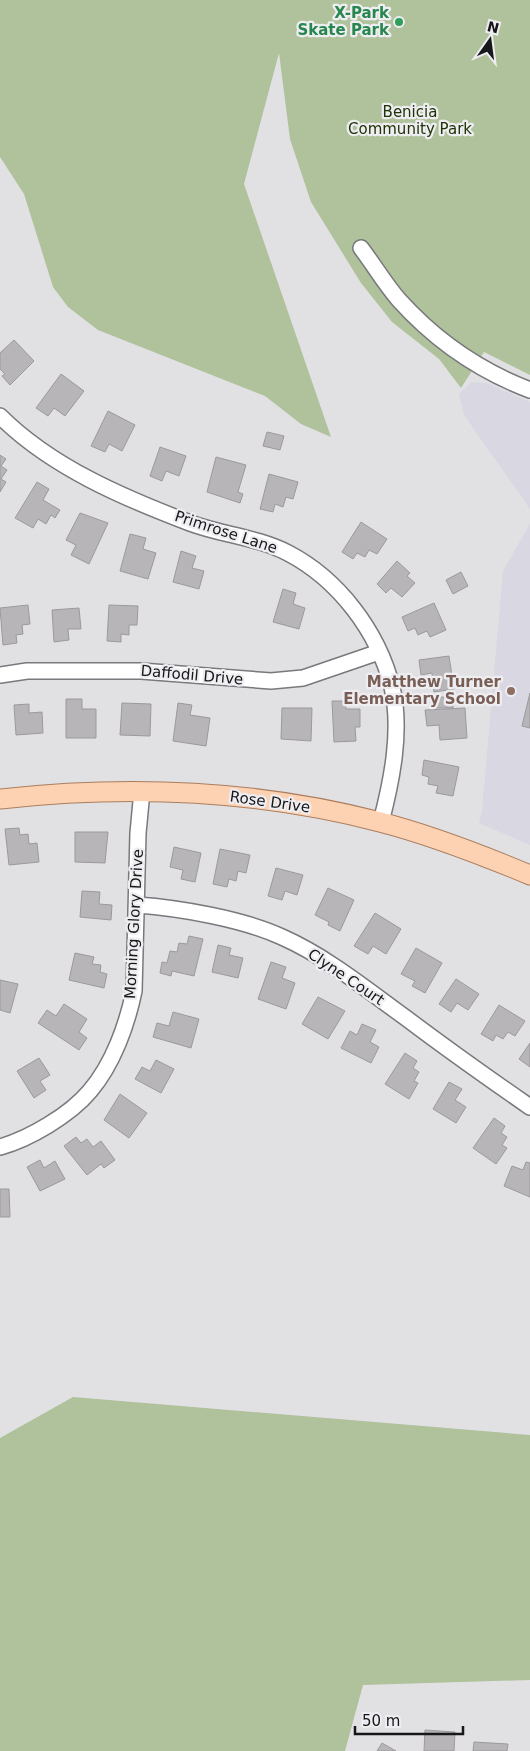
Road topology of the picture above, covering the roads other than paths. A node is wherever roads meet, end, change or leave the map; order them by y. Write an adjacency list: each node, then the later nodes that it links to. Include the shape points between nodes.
1 (361, 248): 2 (street, via 398,299 424,326 462,355 505,380)
2 (530, 390)
3 (0, 416): 4 (street, Primrose Lane, via 43,450 96,483 192,523 287,552 339,591 366,626)
4 (379, 652): 5 (street, Daffodil Drive, via 303,678 271,681 141,671 27,671); 8 (street, Primrose Lane, via 392,687 395,744)
5 (0, 675)
6 (142, 791): 7 (main road, Rose Drive); 8 (main road, Rose Drive, via 271,801); 10 (street, Morning Glory Drive)
7 (0, 799)
8 (382, 822): 9 (main road, Rose Drive)
9 (530, 875)
10 (137, 905): 11 (street, Clyne Court, via 158,906 239,923 281,936 348,976); 12 (street, Morning Glory Drive, via 131,1007 102,1073 90,1092 56,1120)
11 (530, 1107)
12 (0, 1147)

